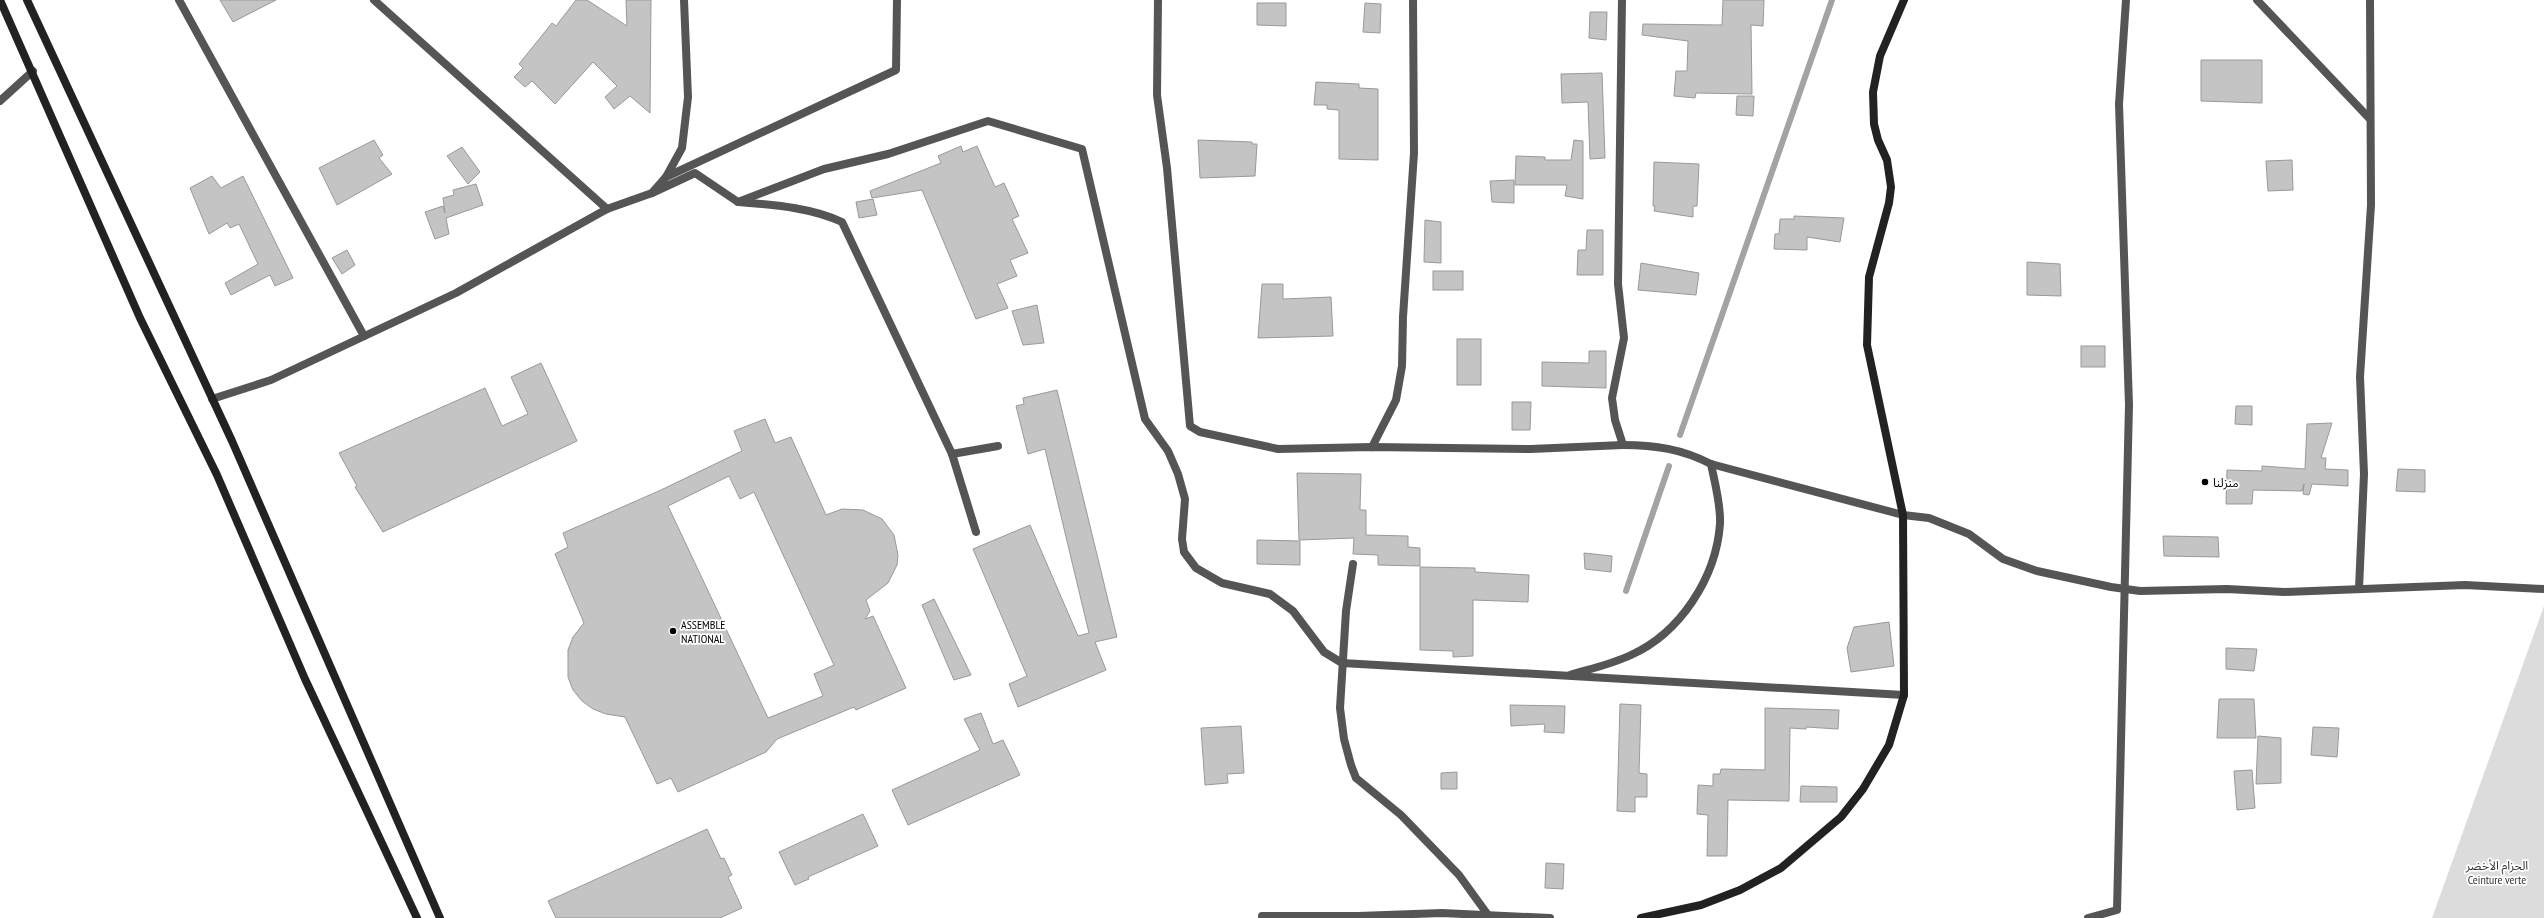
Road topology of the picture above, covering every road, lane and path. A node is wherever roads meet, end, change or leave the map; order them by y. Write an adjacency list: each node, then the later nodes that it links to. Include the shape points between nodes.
1 (0, 0): 14 (main road)
2 (27, 0): 22 (main road)
3 (179, 0): 21 (street)
4 (374, 0): 20 (street)
5 (684, 0): 17 (street, via 688,97 682,148)
6 (897, 0): 17 (street, via 896,70)
7 (1158, 0): 25 (street, via 1157,95 1167,168 1190,426 1200,432 1278,449)
8 (1413, 0): 25 (street, via 1414,153 1402,366 1396,400)
9 (1622, 0): 23 (street, via 1618,284 1624,338 1612,398 1615,420)
10 (1904, 0): 28 (main road, via 1880,56 1873,92 1874,124 1887,160 1891,187 1869,277 1867,345)
11 (2126, 0): 31 (street, via 2120,104 2129,405)
12 (2257, 0): 16 (street)
13 (2370, 0): 16 (street)
14 (33, 71): 15 (street); 39 (main road, via 143,324 217,475 305,679)
15 (0, 101)
16 (2369, 118): 32 (street, via 2371,205 2360,377 2364,474)
17 (666, 177): 18 (street)
18 (652, 193): 19 (street, via 695,173); 20 (street)
19 (738, 202): 26 (street, via 788,207 828,216 842,222); 34 (street, via 824,169 888,154 988,121 1082,150 1145,419 1168,451 1185,499 1182,539 1184,552 1196,568 1222,583 1270,594 1293,611 1324,652)
20 (607, 209): 21 (street, via 456,293)
21 (364, 336): 22 (street, via 271,380)
22 (212, 399): 40 (main road)
23 (1623, 445): 25 (street, via 1531,449); 27 (street, via 1667,447 1692,454)
24 (998, 446): 26 (street)
25 (1372, 447)
26 (952, 454): 29 (street)
27 (1711, 464): 28 (street); 35 (street, via 1720,524 1717,546 1700,590 1683,615 1655,640 1631,655)
28 (1903, 515): 31 (street, via 1929,518 1969,534 2003,559 2037,571); 36 (main road)
29 (976, 532)
30 (1353, 564): 34 (street)
31 (2123, 589): 32 (street, via 2284,592); 43 (street, via 2117,910)
32 (2359, 589): 33 (street, via 2465,585)
33 (2544, 589)
34 (1342, 663): 35 (street); 37 (street, via 1341,716 1344,739 1356,778 1401,815 1459,875)
35 (1565, 677): 36 (street)
36 (1904, 695): 42 (main road, via 1889,745 1863,789 1841,818 1782,868 1740,890 1701,905)
37 (1488, 915): 38 (street, via 1442,913); 41 (street)
38 (1262, 916)
39 (417, 918)
40 (440, 918)
41 (1550, 918)
42 (1641, 918)
43 (2088, 918)

